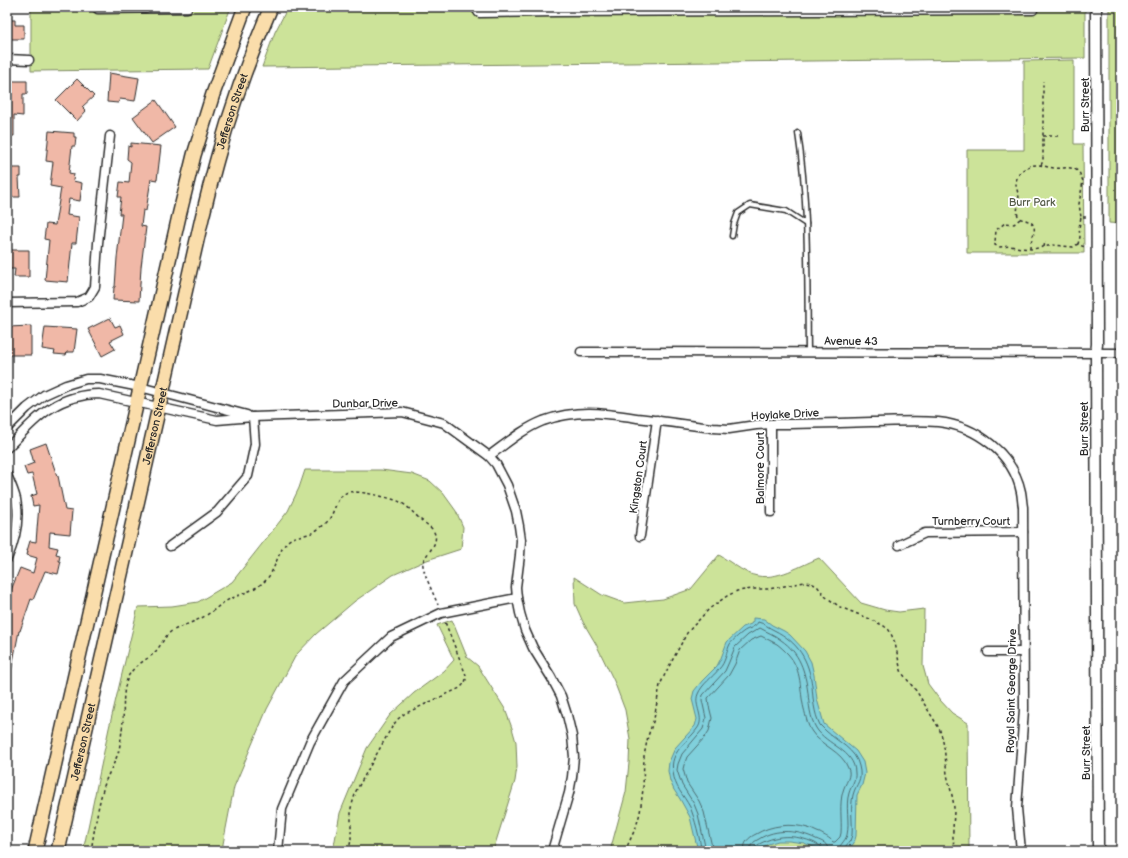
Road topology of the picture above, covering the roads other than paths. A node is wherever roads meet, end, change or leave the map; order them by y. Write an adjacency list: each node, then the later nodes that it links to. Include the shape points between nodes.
1 (245, 7): 21 (main road, Jefferson Street, via 213,94 194,155 177,224)
2 (271, 7): 21 (main road, Jefferson Street, via 237,95)
3 (1096, 7): 19 (street, Burr Street)
4 (97, 8): 5 (street)
5 (187, 8)
6 (477, 10): 7 (street)
7 (556, 10): 8 (street)
8 (671, 10): 9 (street)
9 (1033, 10)
10 (7, 59): 11 (street)
11 (29, 60)
12 (798, 133): 14 (lane)
13 (110, 136): 16 (street, via 95,288 89,297 77,302)
14 (806, 224): 15 (lane, via 786,211 750,205 738,213); 18 (lane)
15 (732, 236)
16 (7, 303)
17 (581, 352): 18 (street, Avenue 43)
18 (808, 352): 19 (street, Avenue 43)
19 (1096, 352): 20 (street, Avenue 43); 44 (street, Burr Street)
20 (1121, 353)
21 (151, 390): 22 (main road, Jefferson Street); 22 (main road, Jefferson Street); 23 (street, Dunbar Drive); 26 (street, Dunbar Drive, via 100,379 86,379 44,395)
22 (148, 404): 23 (street, Dunbar Drive, via 217,420); 27 (street, Dunbar Drive, via 99,394 70,399 51,407); 39 (main road, Jefferson Street); 40 (main road, Jefferson Street)
23 (253, 417): 28 (street, Dunbar Drive, via 402,412 444,423); 34 (street, via 255,444 248,476 217,512)
24 (657, 420): 25 (street, Hoylake Drive, via 730,429); 28 (street, Hoylake Drive, via 589,412 574,413 528,428); 32 (street, Kingston Court)
25 (771, 424): 30 (street, Balmore Court); 31 (street, Hoylake Drive, via 938,422 965,429 979,435 1000,452 1015,476 1021,492)
26 (7, 428)
27 (7, 448)
28 (489, 456): 36 (street, Dunbar Drive, via 507,485 519,526)
29 (7, 475): 35 (street, via 16,499 17,523)
30 (771, 512)
31 (1023, 532): 33 (street, Turnberry Court, via 925,533); 38 (street, Royal Saint George Drive)
32 (640, 536)
33 (899, 545)
34 (170, 546)
35 (7, 559)
36 (517, 598): 41 (street, via 441,613 391,637 344,681 310,742 282,809); 42 (street, Dunbar Drive, via 525,630 533,648 561,696 572,736 572,777)
37 (988, 652): 38 (street)
38 (1023, 652): 43 (street, Royal Saint George Drive, via 1024,709 1017,808)
39 (35, 851)
40 (58, 851)
41 (278, 851)
42 (552, 851)
43 (1020, 851)
44 (1098, 851)

